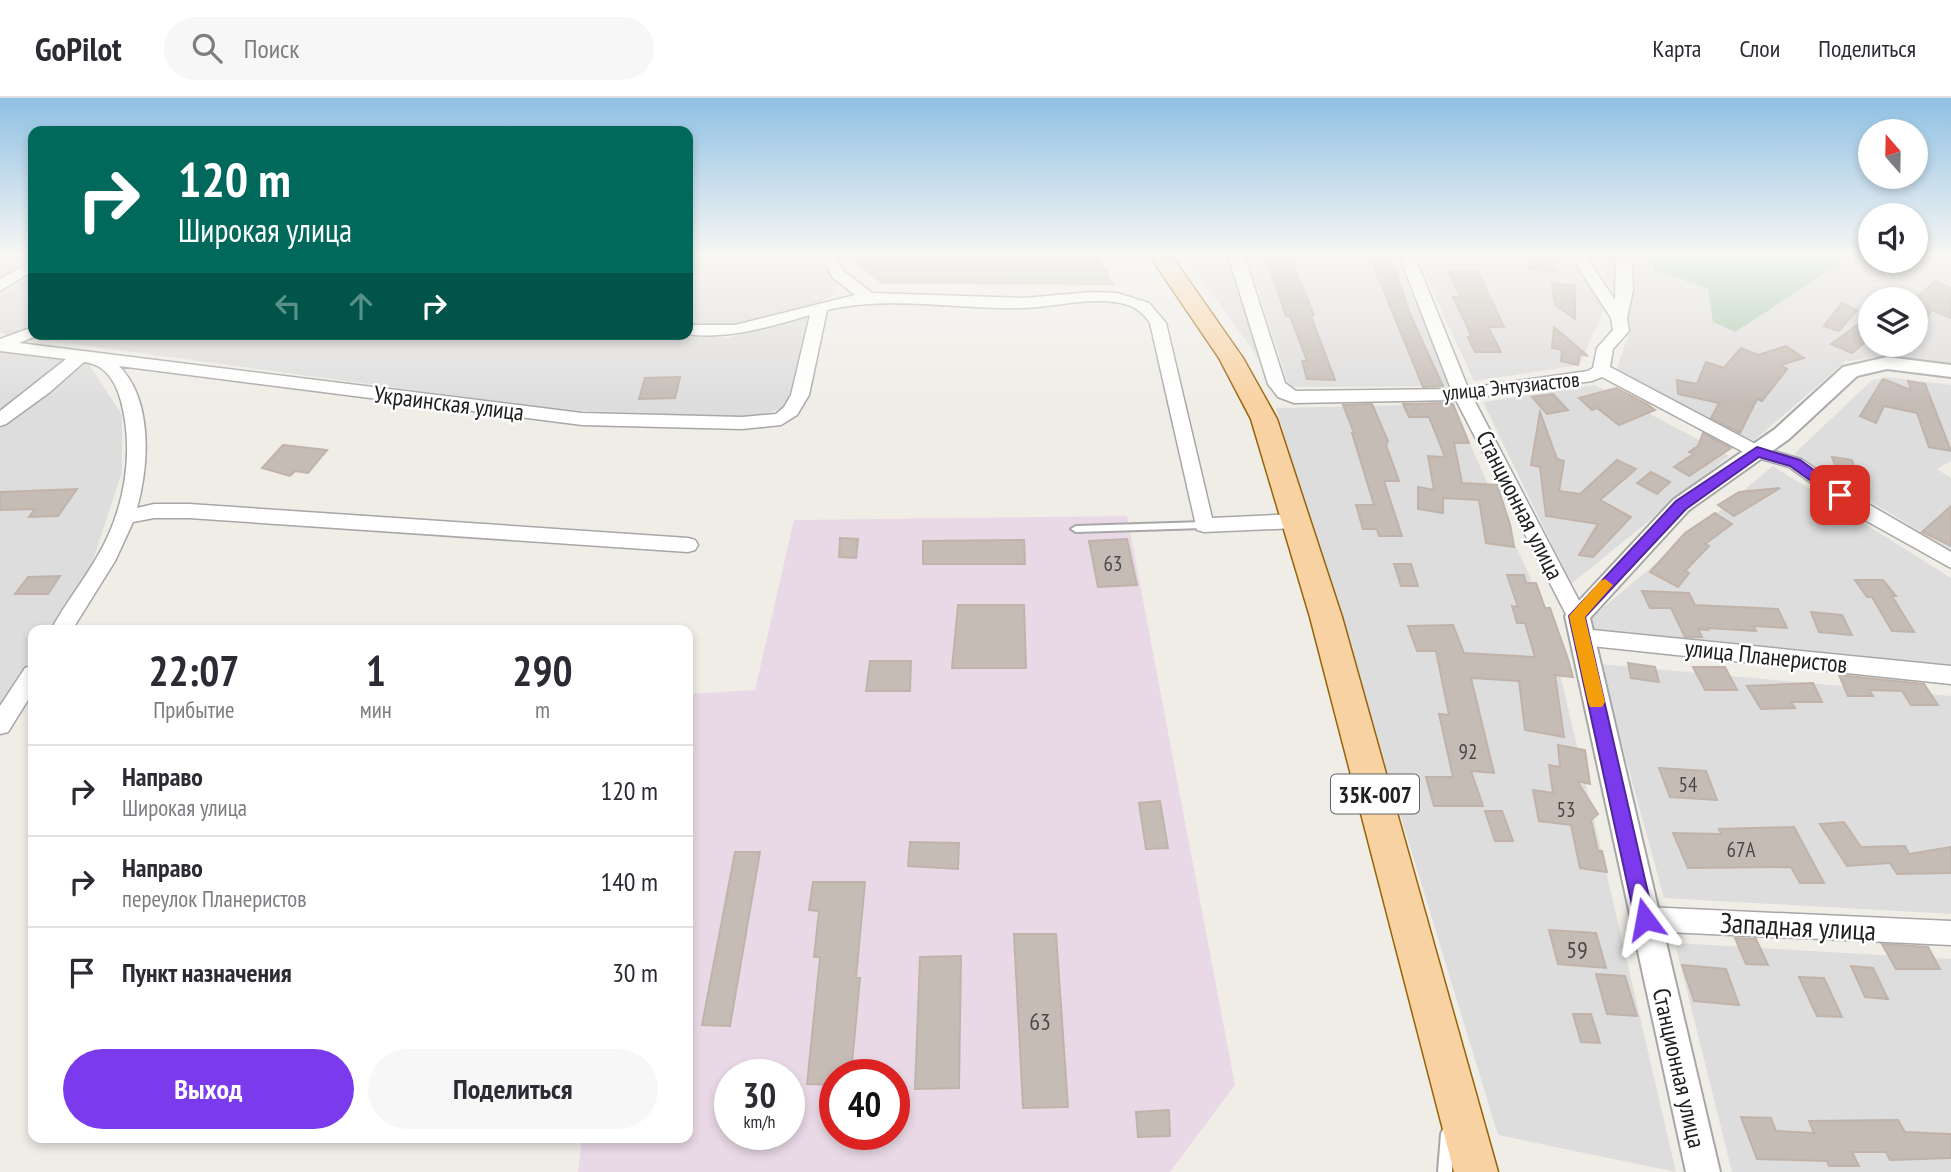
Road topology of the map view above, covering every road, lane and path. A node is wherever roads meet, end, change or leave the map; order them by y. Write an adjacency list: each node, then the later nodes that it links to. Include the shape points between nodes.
1 (837, 305): 8 (street)
2 (1141, 305): 21 (street, via 1158,323)
3 (1195, 305): 20 (main road, 35К-007, via 1231,358 1264,419)
4 (1252, 305): 16 (street, улица Энтузиастов, via 1284,393 1294,397)
5 (1426, 305): 16 (street, Станционная улица)
6 (1611, 305): 9 (street)
7 (1622, 305): 9 (street)
8 (819, 309): 10 (street, via 738,331); 13 (street, Украинская улица, via 800,395 791,411 781,419 754,423 582,419)
9 (1619, 318): 14 (street, улица Энтузиастов, via 1621,331 1601,351)
10 (693, 330)
11 (28, 334): 12 (street)
12 (0, 345): 13 (street, Украинская улица)
13 (89, 356): 17 (street); 19 (street, via 120,377 135,415 135,467)
14 (1602, 370): 16 (street, улица Энтузиастов, via 1574,381); 18 (street)
15 (1951, 371): 18 (street, via 1887,363 1850,371)
16 (1462, 394): 26 (street, Станционная улица)
17 (0, 421)
18 (1757, 452): 24 (street, via 1795,463 1863,510); 26 (street, via 1681,505)
19 (125, 517): 23 (street, via 189,511); 25 (street)
20 (1297, 521): 21 (street); 32 (main road, 35К-007)
21 (1205, 525): 22 (lane)
22 (1076, 529)
23 (688, 545)
24 (1951, 561)
25 (64, 625)
26 (1579, 626): 27 (street, улица Планеристов); 30 (street, Станционная улица)
27 (1951, 674)
28 (28, 682): 29 (street)
29 (0, 724)
30 (1645, 919): 31 (street, Западная улица); 35 (street, Станционная улица)
31 (1951, 933)
32 (1453, 1079): 33 (lane); 34 (main road, 35К-007)
33 (1445, 1172)
34 (1476, 1172)
35 (1703, 1172)

